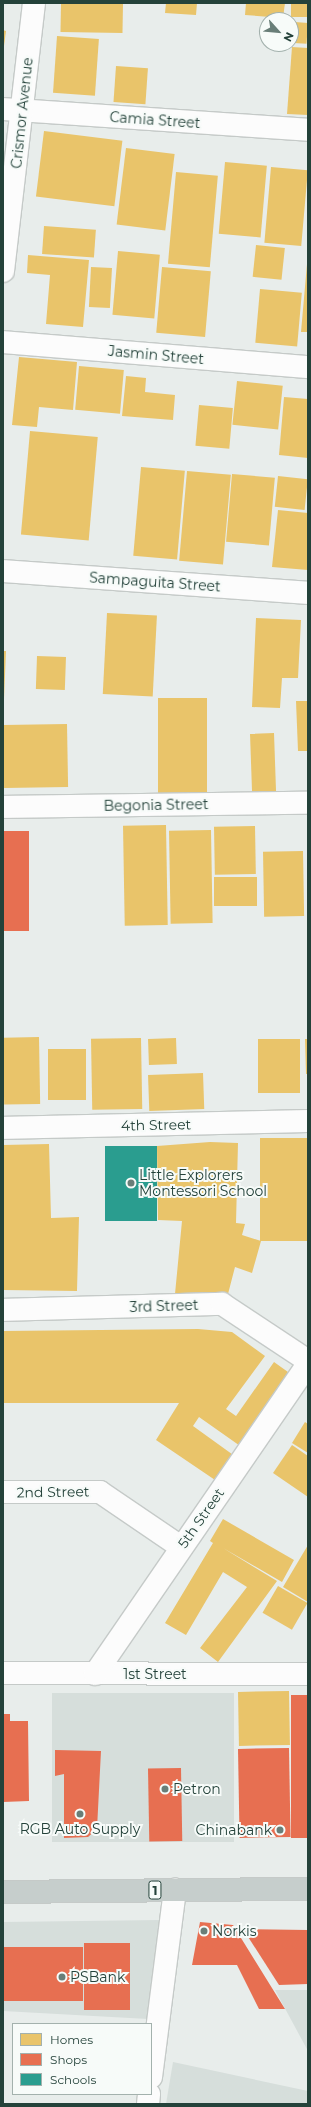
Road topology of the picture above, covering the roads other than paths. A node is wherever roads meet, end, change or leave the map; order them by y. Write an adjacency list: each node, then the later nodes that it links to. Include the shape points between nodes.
1 (34, 3): 2 (street, Crismor Avenue)
2 (13, 110): 3 (street, Camia Street); 4 (street, Crismor Avenue)
3 (308, 130)
4 (3, 271)
5 (3, 342): 6 (street, Jasmin Street)
6 (308, 367)
7 (3, 571): 8 (street, Sampaguita Street)
8 (308, 593)
9 (308, 803): 10 (street, Begonia Street)
10 (3, 807)
11 (308, 1121): 12 (street, 4th Street)
12 (3, 1128)
13 (3, 1310): 14 (street, 3rd Street, via 222,1304)
14 (308, 1361)
15 (308, 1364): 17 (street, 5th Street)
16 (3, 1492): 17 (street, 2nd Street, via 100,1492)
17 (181, 1547): 19 (street, 5th Street)
18 (3, 1673): 19 (street, 1st Street)
19 (96, 1674): 20 (street, 1st Street)
20 (308, 1674)
21 (308, 1889): 22 (highway, 1)
22 (175, 1890): 23 (highway, 1); 24 (street)
23 (3, 1892)
24 (152, 2069)

